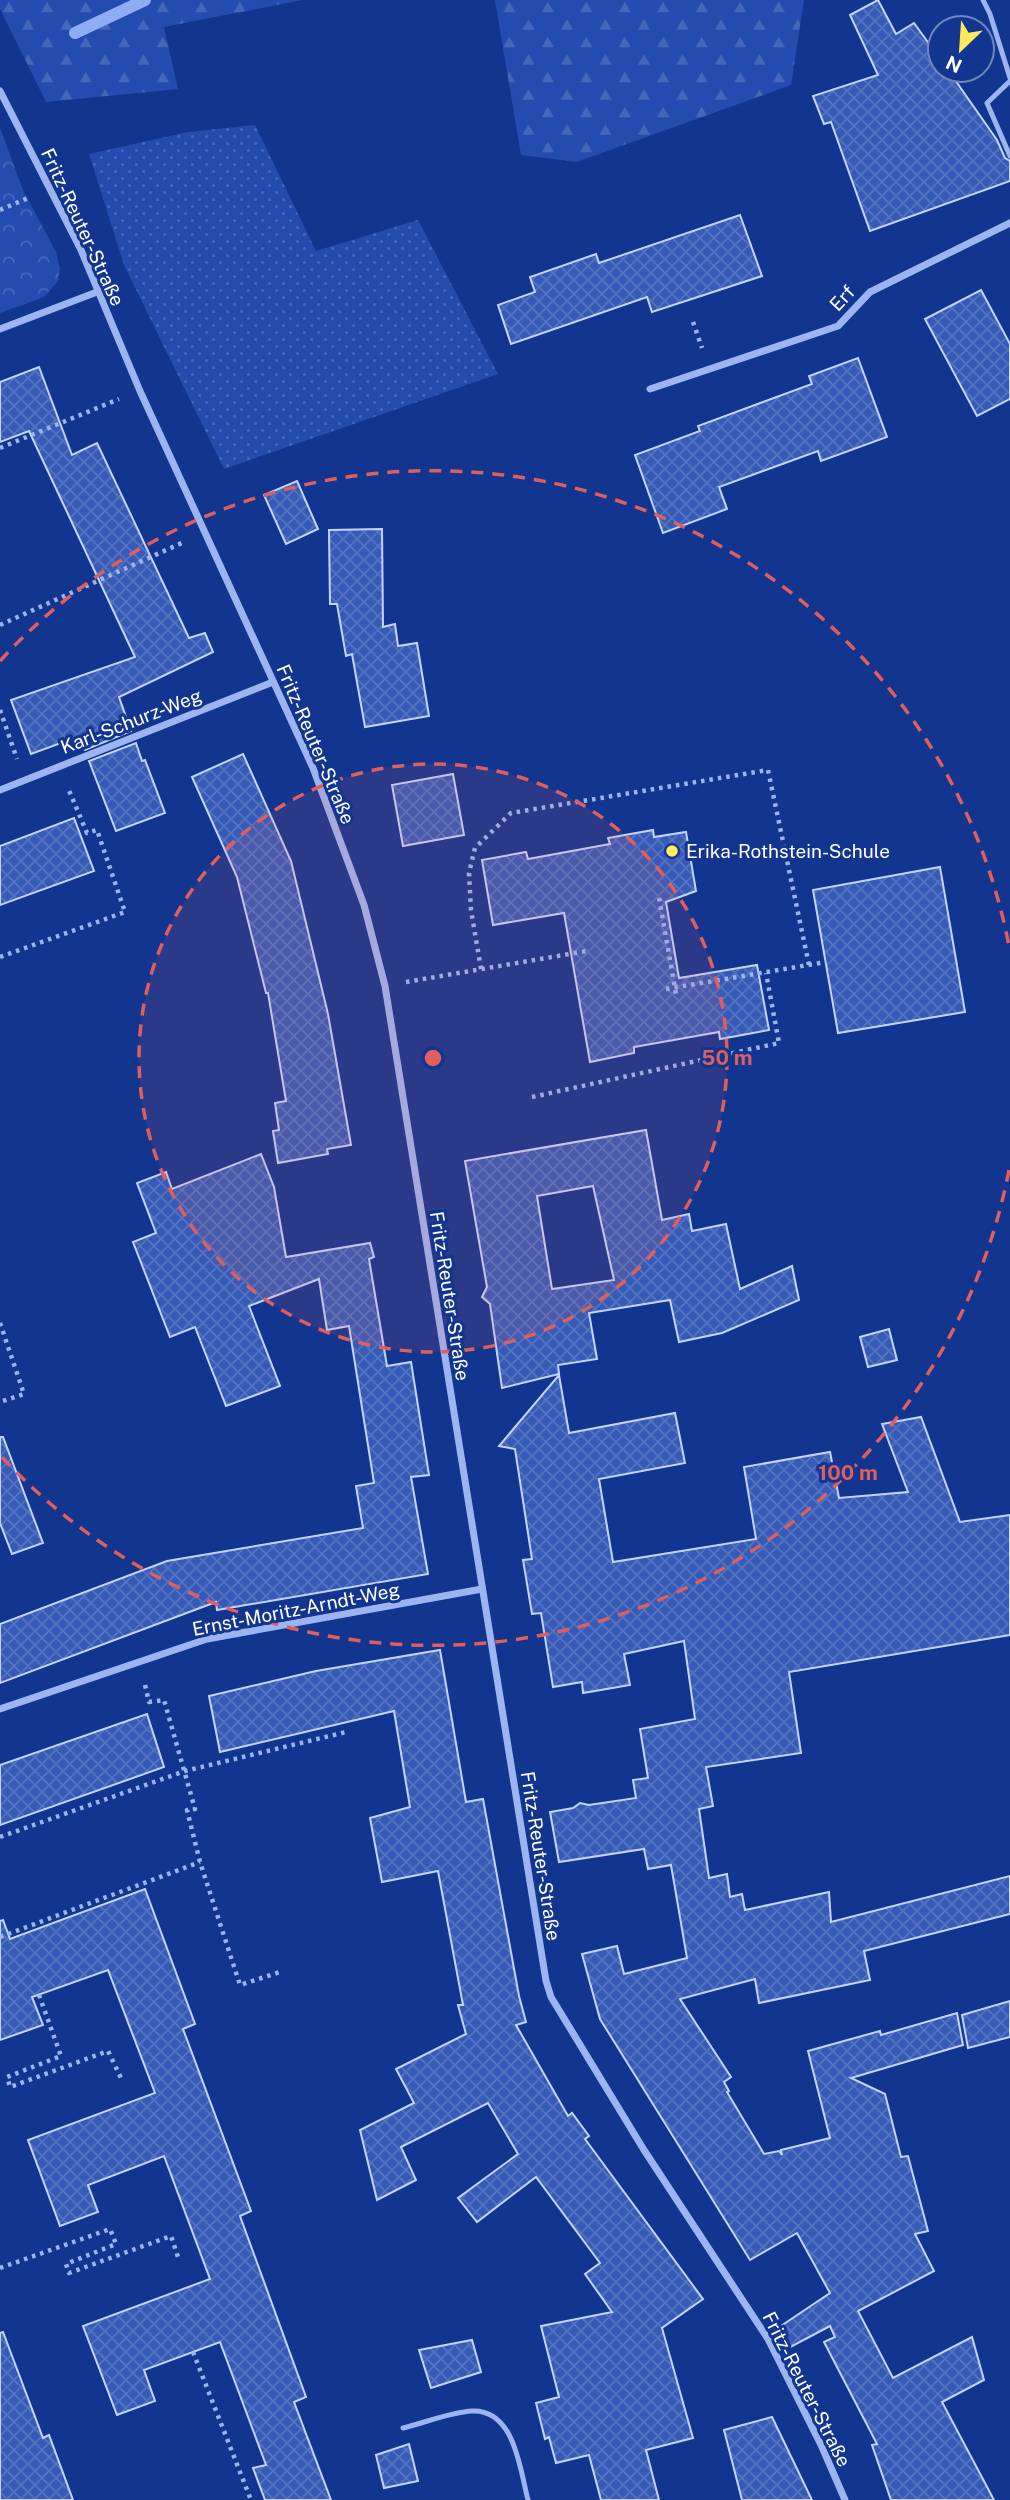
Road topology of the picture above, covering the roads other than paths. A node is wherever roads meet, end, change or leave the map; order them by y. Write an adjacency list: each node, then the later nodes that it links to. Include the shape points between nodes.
1 (983, 0): 2 (lane)
2 (1010, 80): 4 (lane, via 987,103)
3 (0, 91): 6 (street, Fritz-Reuter-Straße, via 81,250)
4 (1010, 156)
5 (1010, 223): 8 (street, Erf, via 870,292 838,326)
6 (97, 292): 7 (street); 9 (street, Fritz-Reuter-Straße)
7 (0, 329)
8 (650, 389)
9 (273, 682): 10 (street, Karl-Schurz-Weg); 11 (street, Fritz-Reuter-Straße, via 313,768 364,905 385,986)
10 (0, 790)
11 (482, 1590): 12 (street, Ernst-Moritz-Arndt-Weg, via 207,1639); 15 (street, Fritz-Reuter-Straße, via 551,1997 768,2339)
12 (0, 1709)
13 (403, 2428): 14 (lane, via 473,2411 499,2420 508,2432)
14 (528, 2500)
15 (845, 2500)

